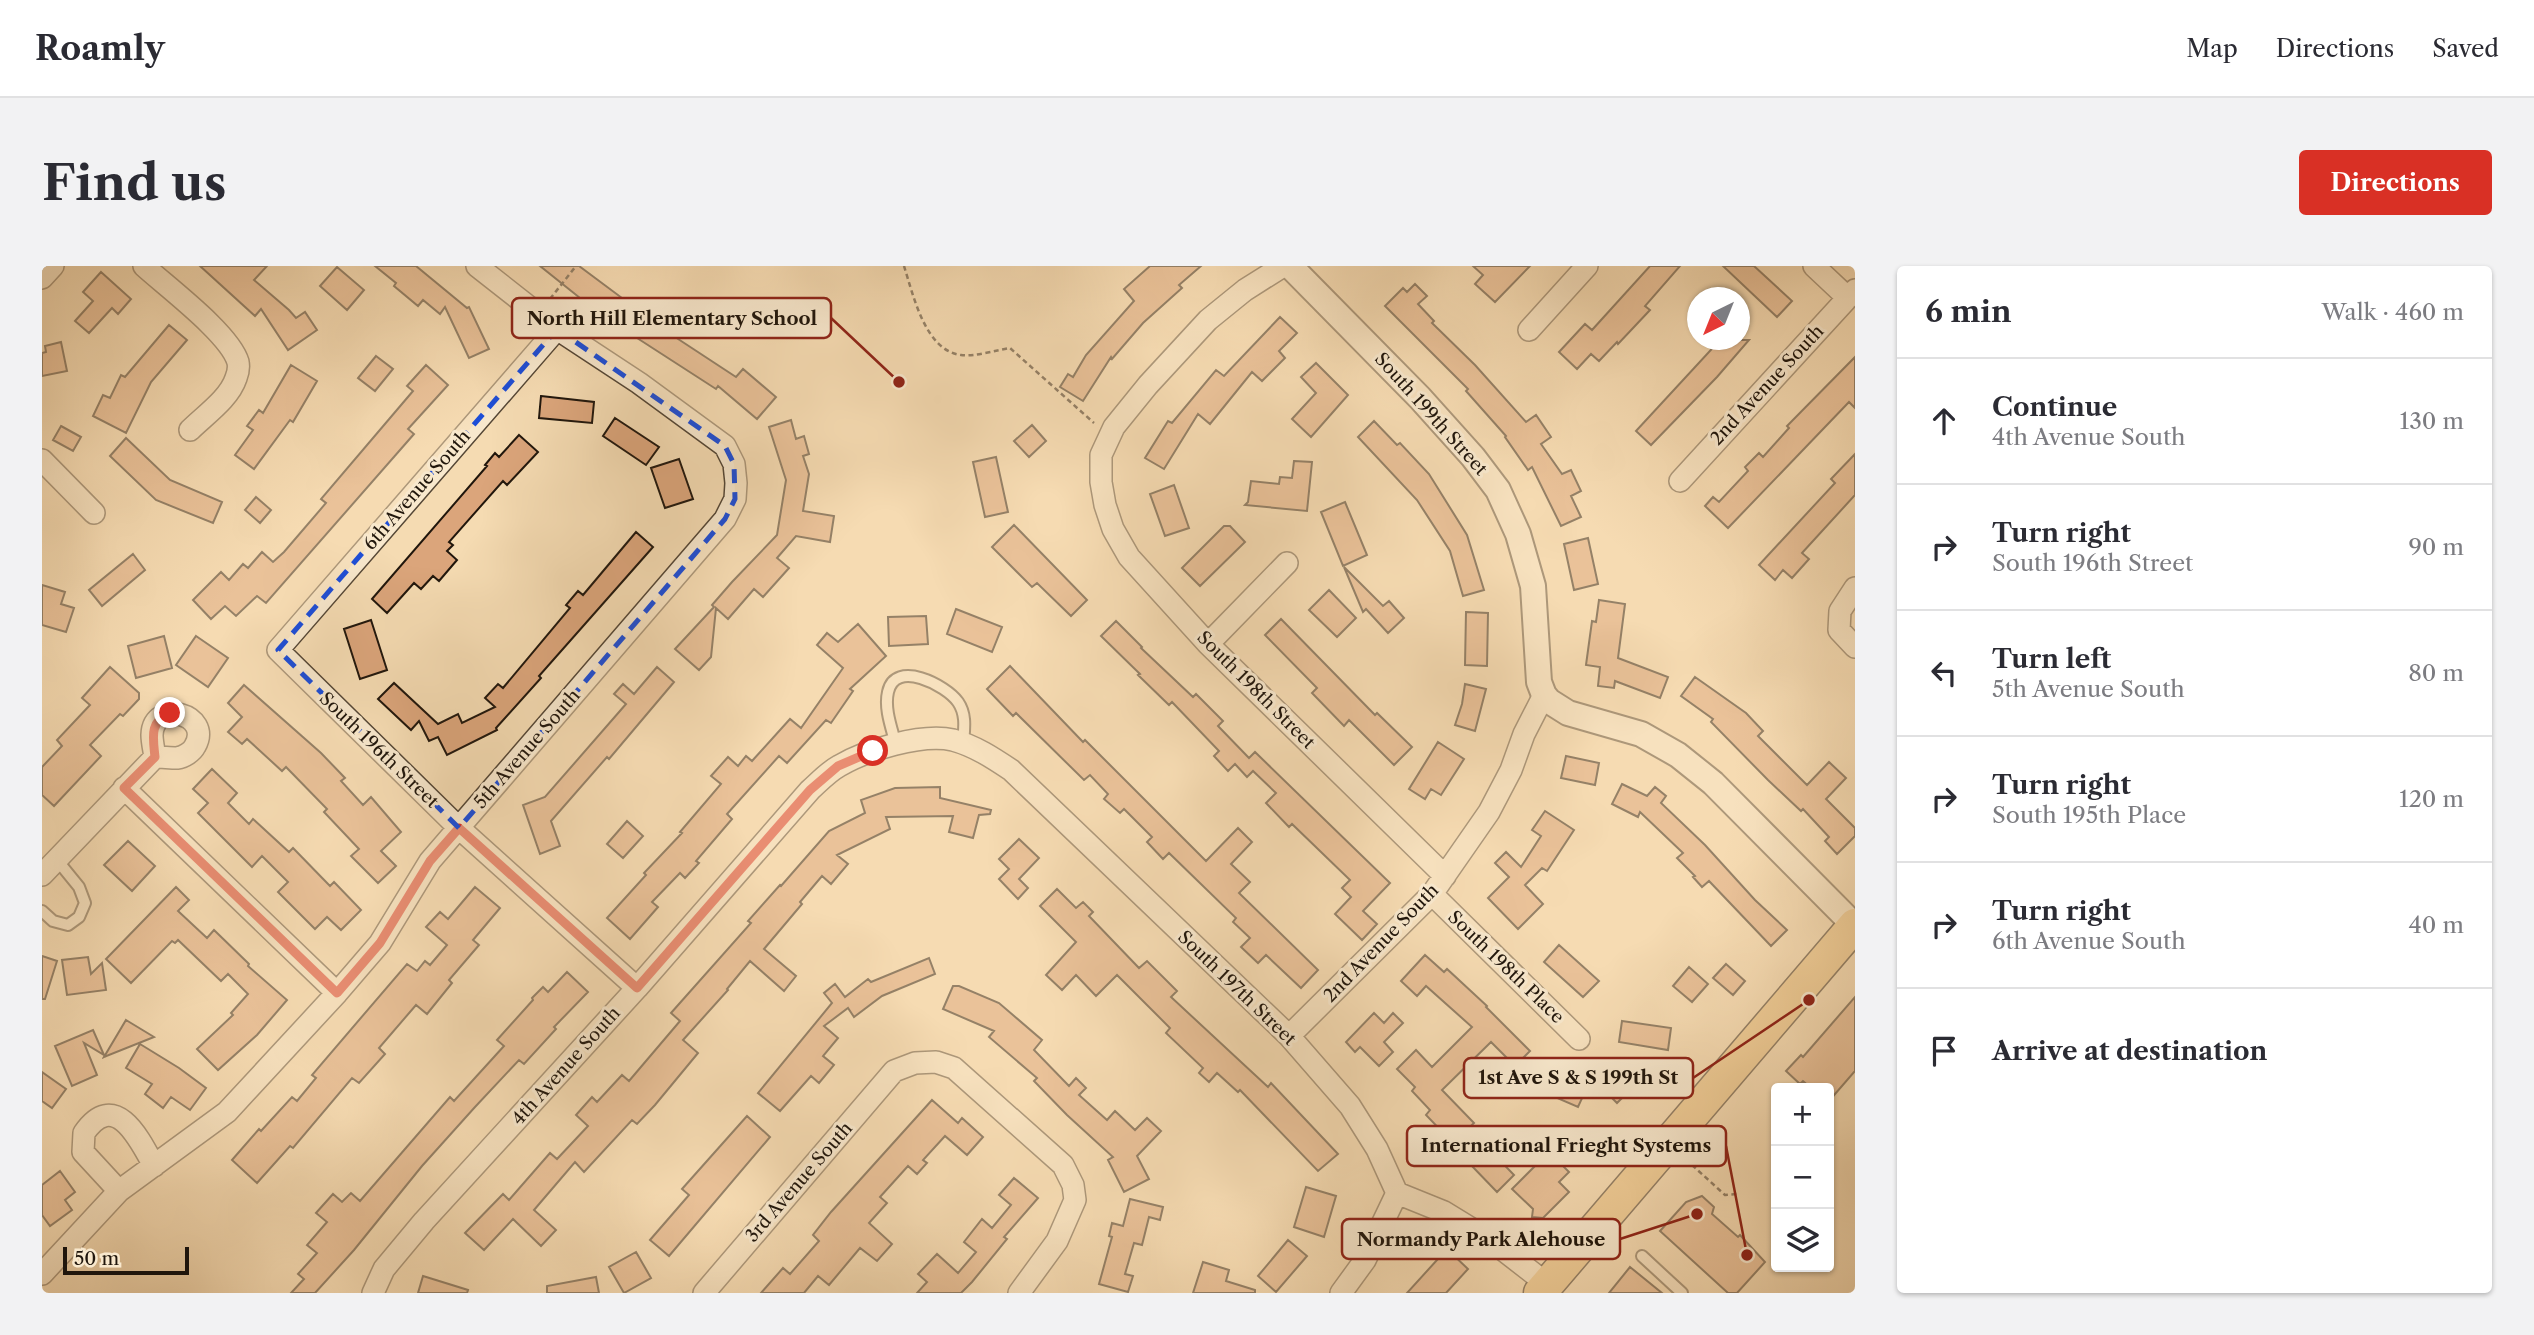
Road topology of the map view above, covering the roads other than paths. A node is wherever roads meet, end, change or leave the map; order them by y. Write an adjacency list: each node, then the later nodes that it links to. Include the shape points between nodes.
1 (53, 266): 8 (street)
2 (144, 266): 12 (street, via 222,336 239,365 229,392)
3 (477, 266): 10 (street)
4 (1283, 266): 18 (street, South 198th Street, via 1208,320 1114,427 1101,455 1101,482 1113,529 1129,556)
5 (1290, 266): 21 (street, South 199th Street, via 1420,398 1498,491 1518,534 1533,586 1537,670)
6 (1587, 266): 11 (street)
7 (1814, 266): 9 (street)
8 (42, 278)
9 (1851, 294): 14 (street, 2nd Avenue South)
10 (557, 329): 20 (street, 6th Avenue South); 26 (street, 5th Avenue South, via 725,446 734,464 735,499 725,519)
11 (1528, 330)
12 (190, 430)
13 (42, 460): 15 (street)
14 (1680, 481)
15 (94, 513)
16 (1287, 563): 18 (street)
17 (1855, 588): 19 (street, via 1840,611 1839,630)
18 (1208, 644): 28 (street, South 198th Street)
19 (1855, 647)
20 (278, 650): 26 (street, South 196th Street)
21 (1544, 695): 28 (street, 2nd Avenue South, via 1489,812); 31 (street, via 1567,713 1641,734 1678,755 1713,783)
22 (963, 744): 23 (street, South 197th Street, via 932,739); 23 (lane, via 965,721 959,703 937,684 909,676 888,688 886,701); 34 (street, South 197th Street, via 1011,770)
23 (895, 745): 32 (street, 4th Avenue South, via 838,766 810,790)
24 (155, 757): 25 (street)
25 (124, 788): 27 (street); 33 (street)
26 (459, 828): 32 (street, South 196th Street); 33 (street, 5th Avenue South, via 430,861 380,943)
27 (49, 867): 30 (lane, via 79,887 85,903 79,917 68,925 53,921)
28 (1446, 876): 29 (street, 2nd Avenue South)
29 (1432, 894): 34 (street, 2nd Avenue South); 35 (street, South 198th Place)
30 (42, 911)
31 (1855, 924): 41 (main road)
32 (637, 988): 42 (street, 4th Avenue South, via 424,1221 384,1269)
33 (337, 993): 36 (street, 5th Avenue South, via 227,1112)
34 (1289, 1036): 38 (street, South 197th Street, via 1350,1106)
35 (1580, 1039)
36 (154, 1166): 37 (street, 5th Avenue South); 37 (street, via 130,1125 114,1116 97,1119 84,1133 83,1152)
37 (120, 1191): 40 (street, 5th Avenue South)
38 (1397, 1193): 41 (street, via 1444,1212 1493,1242); 45 (street, via 1365,1259)
39 (1642, 1256): 46 (lane)
40 (42, 1274)
41 (1543, 1288)
42 (373, 1293)
43 (704, 1293): 44 (street, 3rd Avenue South, via 894,1071 936,1062 954,1068 971,1082 1063,1165 1073,1185 1076,1199 1069,1217)
44 (1018, 1293)
45 (1341, 1293)
46 (1682, 1293)

